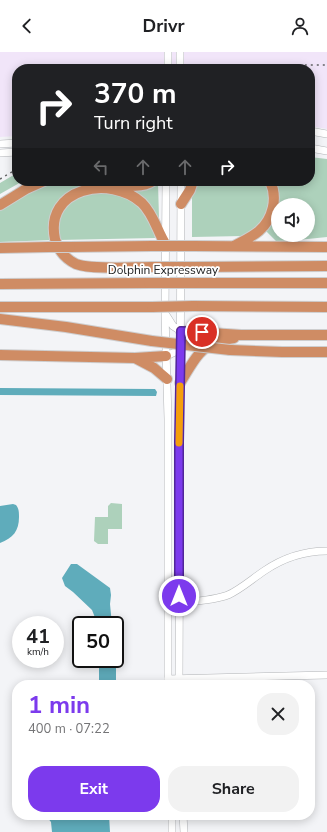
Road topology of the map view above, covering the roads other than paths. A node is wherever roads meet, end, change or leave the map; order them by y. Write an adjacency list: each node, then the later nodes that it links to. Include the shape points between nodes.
1 (168, 52): 3 (main road)
2 (180, 52): 4 (main road)
3 (168, 64)
4 (180, 64)
5 (315, 132): 6 (main road)
6 (327, 134)
7 (12, 143): 8 (main road)
8 (0, 144)
9 (315, 149): 10 (main road)
10 (327, 151)
11 (12, 152): 12 (main road)
12 (0, 153)
13 (33, 186): 19 (highway)
14 (166, 186): 21 (main road)
15 (181, 186): 18 (main road)
16 (190, 186): 18 (highway)
17 (272, 186): 22 (highway, via 274,198 268,220 258,232)
18 (181, 204): 33 (main road)
19 (0, 205)
20 (327, 240): 23 (highway)
21 (166, 245): 26 (highway, bridge, via 145,207 121,191 104,188 87,190 68,198 55,218 54,232 59,250 72,261 86,266); 31 (main road)
22 (233, 246): 23 (highway); 25 (highway, bridge)
23 (291, 246): 24 (highway)
24 (327, 247)
25 (0, 248)
26 (327, 266)
27 (327, 283): 28 (highway, Dolphin Expressway, bridge)
28 (0, 284)
29 (327, 306): 30 (highway, bridge)
30 (0, 307)
31 (165, 314): 33 (main road, via 173,326); 39 (main road)
32 (0, 319): 37 (highway, bridge, via 230,350)
33 (181, 331): 34 (highway); 36 (main road)
34 (241, 335): 35 (highway); 42 (highway, via 205,348 195,358)
35 (327, 335)
36 (181, 342): 39 (main road, via 175,352); 42 (main road)
37 (327, 352)
38 (0, 355): 40 (highway)
39 (166, 356): 40 (highway); 41 (main road)
40 (135, 358): 41 (highway, via 154,368)
41 (167, 379): 45 (main road)
42 (180, 383): 44 (main road)
43 (327, 551): 44 (main road, via 307,552 286,558 236,591 223,596)
44 (179, 603): 45 (main road); 48 (main road)
45 (168, 604): 47 (main road)
46 (327, 675): 49 (main road)
47 (168, 680)
48 (179, 680)
49 (221, 680)
50 (172, 820): 52 (main road)
51 (183, 820): 53 (main road)
52 (172, 832)
53 (184, 832)

